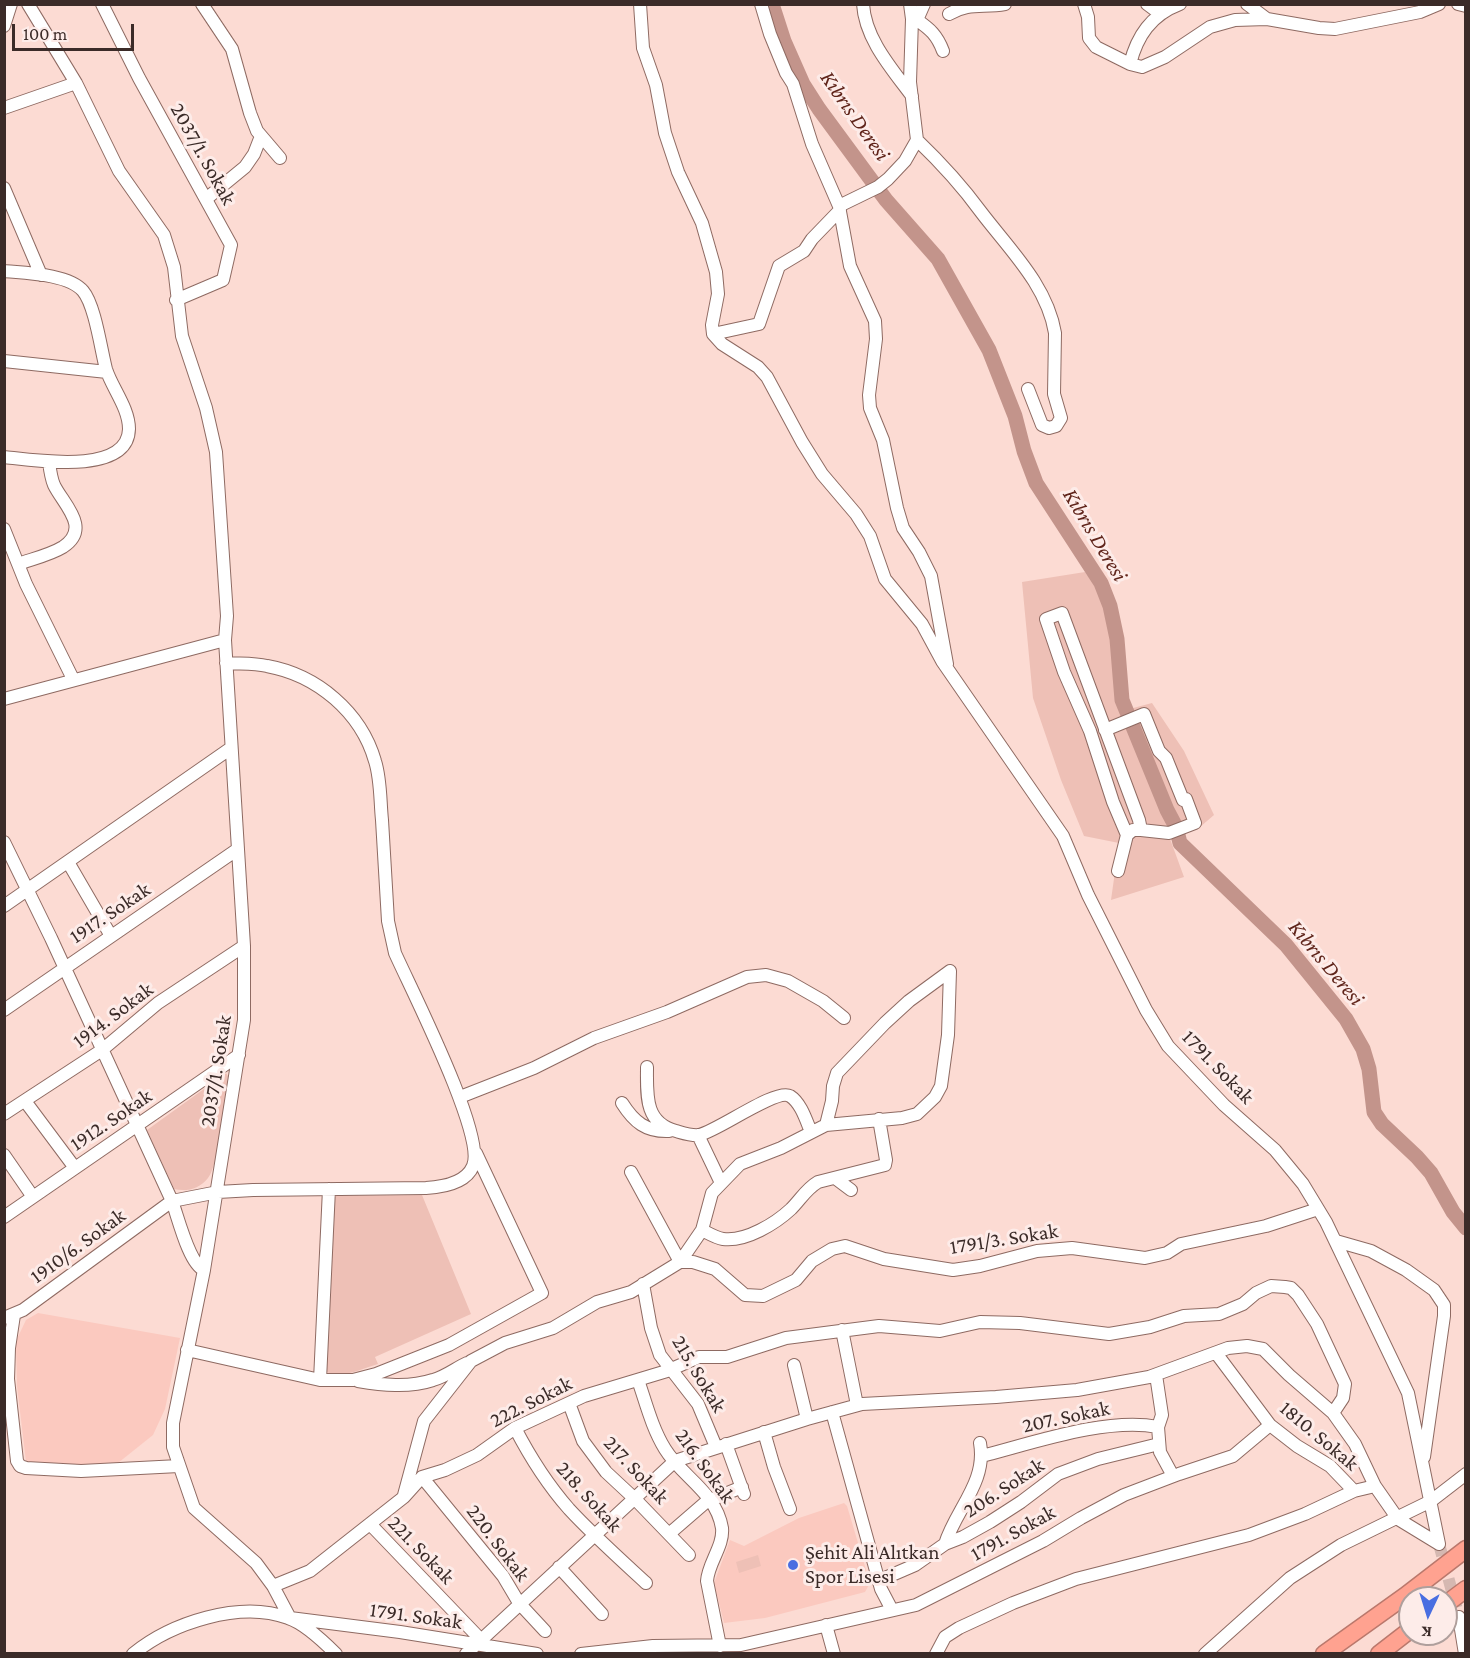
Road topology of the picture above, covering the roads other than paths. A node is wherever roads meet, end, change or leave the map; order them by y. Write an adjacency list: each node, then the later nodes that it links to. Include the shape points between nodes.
1 (11, 4): 22 (street)
2 (28, 4): 25 (street, 2037/1. Sokak)
3 (102, 4): 32 (street, 2037/1. Sokak)
4 (202, 4): 28 (street, via 232,49 250,113)
5 (640, 4): 37 (street, via 643,48 656,85 665,133 702,223 716,272 718,294)
6 (761, 4): 33 (street)
7 (863, 4): 26 (street, via 872,36)
8 (910, 4): 20 (street)
9 (924, 4): 20 (street)
10 (1005, 4): 19 (street, via 964,6)
11 (1084, 4): 24 (street, via 1089,38 1096,47)
12 (1147, 4): 18 (street, via 1155,10)
13 (1180, 4): 18 (street)
14 (1247, 4): 21 (street)
15 (1439, 4): 21 (street, via 1420,12 1335,28)
16 (1458, 4): 17 (street)
17 (1466, 6)
18 (1166, 10): 24 (street, via 1142,33)
19 (949, 14)
20 (914, 19): 23 (street, via 934,32); 26 (street)
21 (1267, 20): 24 (street, via 1222,23 1154,64)
22 (4, 26)
23 (943, 51)
24 (1130, 64)
25 (76, 82): 27 (street); 36 (street, 2037/1. Sokak, via 119,171 164,235 174,267)
26 (912, 97): 29 (street)
27 (4, 108)
28 (261, 136): 30 (street); 32 (street, via 245,167)
29 (917, 140): 33 (street, via 906,161 888,179); 40 (street, via 970,196 1042,296 1055,333 1054,394 1061,418 1056,426 1042,425)
30 (280, 158)
31 (4, 188): 35 (street)
32 (206, 199): 36 (street, 2037/1. Sokak, via 231,245 223,280)
33 (840, 208): 37 (street, via 804,251 779,266 759,324); 47 (street, via 850,266 875,321 870,408 883,440 903,528 931,576)
34 (4, 271): 35 (street)
35 (41, 275): 39 (street, via 68,281 83,291)
36 (176, 300): 45 (street, 2037/1. Sokak, via 182,336 216,452 227,616)
37 (712, 334): 47 (street, 1791. Sokak, via 768,377 822,474 870,536 885,579 922,624)
38 (4, 361): 39 (street)
39 (107, 372): 42 (street, via 125,413 129,428 126,441 119,450 96,460)
40 (1028, 389)
41 (4, 457): 42 (street)
42 (50, 462): 44 (street, via 54,485 73,515 74,532 62,547)
43 (4, 529): 44 (street)
44 (18, 564): 48 (street)
45 (225, 640): 46 (street, 2037/1. Sokak); 48 (street)
46 (226, 663): 51 (street, 2037/1. Sokak); 68 (street, via 269,666 304,678 330,695 360,727 379,779 391,940)
47 (948, 668): 89 (street, 1791. Sokak, via 1063,836 1088,896 1168,1046 1224,1105 1275,1150)
48 (73, 680): 49 (street)
49 (4, 699)
50 (1105, 730): 52 (street); 52 (street, via 1144,714 1195,823 1177,830); 53 (street, via 1062,613 1046,619)
51 (231, 748): 55 (street, 2037/1. Sokak); 56 (street)
52 (1141, 830): 53 (street)
53 (1127, 835): 57 (street)
54 (4, 842): 58 (street)
55 (238, 849): 60 (street, 1917. Sokak); 61 (street, 2037/1. Sokak)
56 (68, 862): 58 (street); 60 (street)
57 (1118, 871)
58 (27, 890): 59 (street); 62 (street)
59 (4, 906)
60 (111, 936): 62 (street, 1917. Sokak)
61 (244, 946): 65 (street, 1914. Sokak, via 158,1003); 66 (street, 2037/1. Sokak, via 245,999)
62 (64, 968): 63 (street, 1917. Sokak); 65 (street)
63 (4, 1010)
64 (844, 1018): 68 (street, via 788,981 765,975 747,977)
65 (102, 1050): 69 (street, 1914. Sokak); 74 (street)
66 (239, 1054): 74 (street, 1912. Sokak); 86 (street, 2037/1. Sokak)
67 (647, 1067): 75 (street, via 647,1097 655,1120)
68 (460, 1097): 78 (street)
69 (25, 1101): 71 (street, 1914. Sokak); 80 (street)
70 (622, 1103): 75 (street, via 640,1124 656,1132)
71 (4, 1114)
72 (879, 1119): 73 (street); 73 (street, via 917,1114 941,1086 950,971 909,1001 837,1073); 82 (street, via 885,1165)
73 (826, 1125): 76 (street)
74 (138, 1126): 80 (street, 1912. Sokak); 88 (street)
75 (673, 1131): 77 (street)
76 (811, 1131): 77 (street, via 800,1108 789,1096 779,1094); 83 (street, via 740,1164)
77 (698, 1135): 83 (street)
78 (476, 1153): 84 (street, via 470,1173 452,1184); 105 (street, via 542,1293 449,1345)
79 (4, 1155): 87 (street)
80 (75, 1168): 87 (street, 1912. Sokak)
81 (631, 1172): 93 (street)
82 (835, 1178): 85 (street); 91 (street, via 818,1182 780,1219 749,1234 731,1240)
83 (721, 1183): 91 (street, via 712,1193)
84 (329, 1190): 86 (street); 104 (street)
85 (851, 1190)
86 (218, 1192): 88 (street); 94 (street, 2037/1. Sokak)
87 (33, 1197): 90 (street, 1912. Sokak)
88 (172, 1201): 94 (street, via 192,1256); 96 (street, 1910/6. Sokak, via 23,1310)
89 (1318, 1209): 92 (street, 1791. Sokak); 93 (street, 1791/3. Sokak, via 1266,1226 1181,1244 1167,1253 1145,1258 1072,1248 1037,1251 952,1270 884,1260 845,1246 812,1261 796,1280 762,1296 746,1295 715,1269)
90 (4, 1216)
91 (702, 1230): 93 (street)
92 (1336, 1241): 119 (street, 1791. Sokak, via 1408,1393); 119 (street, via 1371,1251 1406,1270 1434,1290 1444,1305)
93 (680, 1262): 95 (street)
94 (204, 1270): 98 (street, 2037/1. Sokak)
95 (643, 1284): 100 (street, via 631,1292 597,1302 553,1328 505,1343); 102 (street, 215. Sokak, via 651,1328 660,1355)
96 (9, 1316): 120 (street, via 8,1379 20,1466 68,1472)
97 (842, 1330): 102 (street, 222. Sokak, via 786,1338 727,1357 699,1357); 108 (street); 110 (street, via 879,1326 940,1331 980,1322 1109,1334 1184,1316 1219,1314 1244,1304 1271,1286 1291,1288 1311,1314 1345,1384 1343,1398)
98 (187, 1350): 104 (street); 120 (street, 2037/1. Sokak, via 172,1436)
99 (1216, 1353): 103 (street); 110 (street, via 1247,1346 1263,1349); 112 (street, 1810. Sokak)
100 (471, 1361): 105 (street, via 434,1380 413,1384); 126 (street, via 424,1421)
101 (794, 1365): 111 (street)
102 (671, 1369): 106 (street, 222. Sokak); 117 (street, 215. Sokak, via 698,1404)
103 (1156, 1375): 108 (street, via 1077,1390); 113 (street, via 1162,1415)
104 (320, 1380): 105 (street)
105 (353, 1380)
106 (638, 1380): 107 (street, 222. Sokak); 118 (street, 216. Sokak, via 654,1425)
107 (569, 1403): 114 (street, 222. Sokak); 127 (street, 217. Sokak, via 583,1441 606,1472)
108 (857, 1405): 109 (street)
109 (832, 1412): 111 (street); 139 (street)
110 (1333, 1413): 124 (street, via 1355,1444)
111 (807, 1419): 115 (street)
112 (1270, 1425): 122 (street, 1791. Sokak, via 1233,1456); 125 (street, 1810. Sokak, via 1330,1466)
113 (1158, 1427): 116 (street); 135 (street, 207. Sokak, via 1100,1428 981,1449 982,1464 972,1492 953,1522)
114 (515, 1428): 123 (street, 222. Sokak, via 477,1455); 134 (street, 218. Sokak, via 546,1480)
115 (764, 1432): 117 (street); 130 (street)
116 (1159, 1444): 122 (street); 135 (street, 206. Sokak, via 1058,1474 990,1522)
117 (721, 1446): 118 (street); 128 (street, 215. Sokak, via 743,1491)
118 (675, 1461): 127 (street); 128 (street, 216. Sokak)
119 (1423, 1464): 129 (street, 1791. Sokak)
120 (179, 1466): 141 (street, 2037/1. Sokak, via 199,1514 256,1563)
121 (1466, 1474): 129 (street)
122 (1173, 1476): 143 (street, 1791. Sokak, via 1124,1495 972,1578 915,1605)
123 (422, 1477): 126 (street, 222. Sokak); 142 (street, 220. Sokak, via 503,1576)
124 (1375, 1486): 125 (street); 131 (street)
125 (1354, 1491): 158 (street, via 1249,1535 1076,1579 1012,1604 945,1637)
126 (404, 1497): 132 (street, 222. Sokak)
127 (635, 1499): 133 (street, 217. Sokak); 134 (street)
128 (710, 1500): 133 (street); 151 (street, 216. Sokak, via 722,1530 707,1581)
129 (1431, 1501): 131 (street); 131 (street, 1791. Sokak, via 1439,1544)
130 (790, 1509)
131 (1398, 1519): 159 (street, via 1341,1545 1290,1578)
132 (370, 1524): 141 (street, 222. Sokak, via 310,1571); 150 (street, 221. Sokak)
133 (669, 1534): 137 (street, 217. Sokak)
134 (595, 1535): 138 (street); 140 (street, 218. Sokak)
135 (945, 1544): 139 (street, 206. Sokak)
136 (1466, 1550): 160 (highway)
137 (689, 1555)
138 (559, 1567): 142 (street); 144 (street)
139 (879, 1581): 143 (street)
140 (646, 1583)
141 (273, 1586): 145 (street)
142 (519, 1603): 148 (street, 220. Sokak); 150 (street)
143 (892, 1610): 147 (street, 1791. Sokak)
144 (602, 1614)
145 (290, 1618): 150 (street, 1791. Sokak); 152 (street, 1791. Sokak, via 259,1612 216,1615 176,1629); 153 (street, 1791. Sokak)
146 (1462, 1621): 162 (street)
147 (826, 1625): 151 (street, 1791. Sokak, via 741,1645); 157 (street)
148 (545, 1631)
149 (1398, 1639): 161 (highway)
150 (484, 1646): 154 (street); 155 (street, 1791. Sokak)
151 (720, 1646): 156 (street, 1791. Sokak, via 653,1646)
152 (133, 1653)
153 (336, 1653)
154 (466, 1653)
155 (537, 1653)
156 (581, 1653)
157 (834, 1653)
158 (936, 1653)
159 (1205, 1653)
160 (1324, 1653)
161 (1379, 1653)
162 (1465, 1653)

